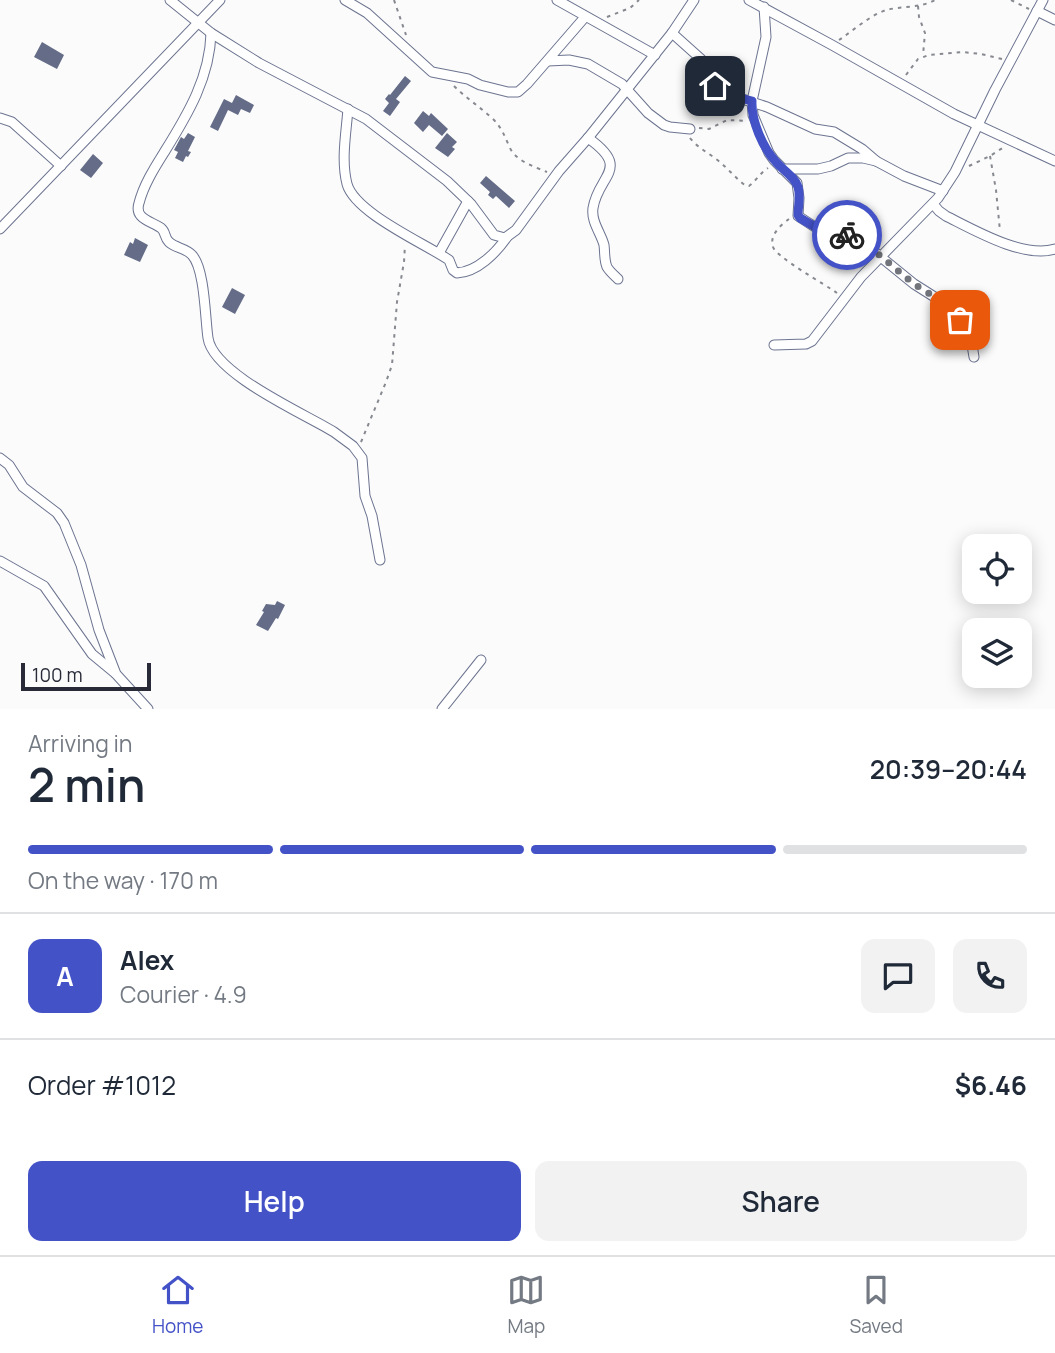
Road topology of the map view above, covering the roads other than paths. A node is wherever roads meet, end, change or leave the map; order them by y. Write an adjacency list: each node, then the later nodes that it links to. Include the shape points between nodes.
1 (170, 0): 12 (street)
2 (220, 0): 12 (street)
3 (345, 0): 16 (street, via 367,13 429,70 443,75 516,92)
4 (557, 0): 10 (street)
5 (694, 0): 14 (street)
6 (750, 0): 8 (street)
7 (1043, 0): 9 (street)
8 (764, 7): 18 (street, via 765,42); 21 (street)
9 (1037, 11): 11 (street); 21 (street)
10 (589, 19): 15 (street); 16 (street)
11 (1055, 20)
12 (198, 23): 13 (street); 26 (street)
13 (211, 33): 19 (street, via 290,81); 40 (street, via 201,83 145,186 138,212 163,230 170,243 193,256 202,283 209,341 219,357 238,377 320,423 357,450 364,464 365,496)
14 (672, 33): 15 (street); 18 (street, via 701,59 718,90)
15 (655, 55): 17 (street)
16 (548, 61): 17 (street, via 584,63)
17 (627, 89): 22 (street, via 664,125); 23 (street)
18 (752, 101): 24 (street, via 815,129 838,134); 27 (street, via 752,115)
19 (348, 109): 29 (street); 34 (street, via 345,160 349,191 371,212)
20 (0, 118): 26 (street, via 12,122)
21 (977, 125): 25 (street); 28 (street)
22 (690, 129)
23 (588, 138): 32 (street); 36 (street, via 609,160 609,173 593,213 607,266)
24 (876, 161): 27 (street, via 850,158 818,169); 28 (street)
25 (1055, 161)
26 (61, 166): 31 (street)
27 (780, 167): 35 (street, via 797,183 800,218 817,228 841,232)
28 (943, 191): 30 (street)
29 (468, 201): 32 (street, via 494,235); 34 (street)
30 (933, 204): 33 (street, via 1001,242 1035,252); 35 (street)
31 (0, 229)
32 (507, 237): 34 (street, via 474,269 460,273)
33 (1055, 249)
34 (439, 253)
35 (882, 257): 37 (street, via 811,342); 38 (street, via 968,326)
36 (618, 279)
37 (774, 345)
38 (974, 357)
39 (0, 458): 43 (street, via 67,528)
40 (380, 560)
41 (0, 561): 43 (street, via 44,586 92,654)
42 (481, 660): 45 (street)
43 (116, 674): 44 (street)
44 (148, 709)
45 (442, 709)

